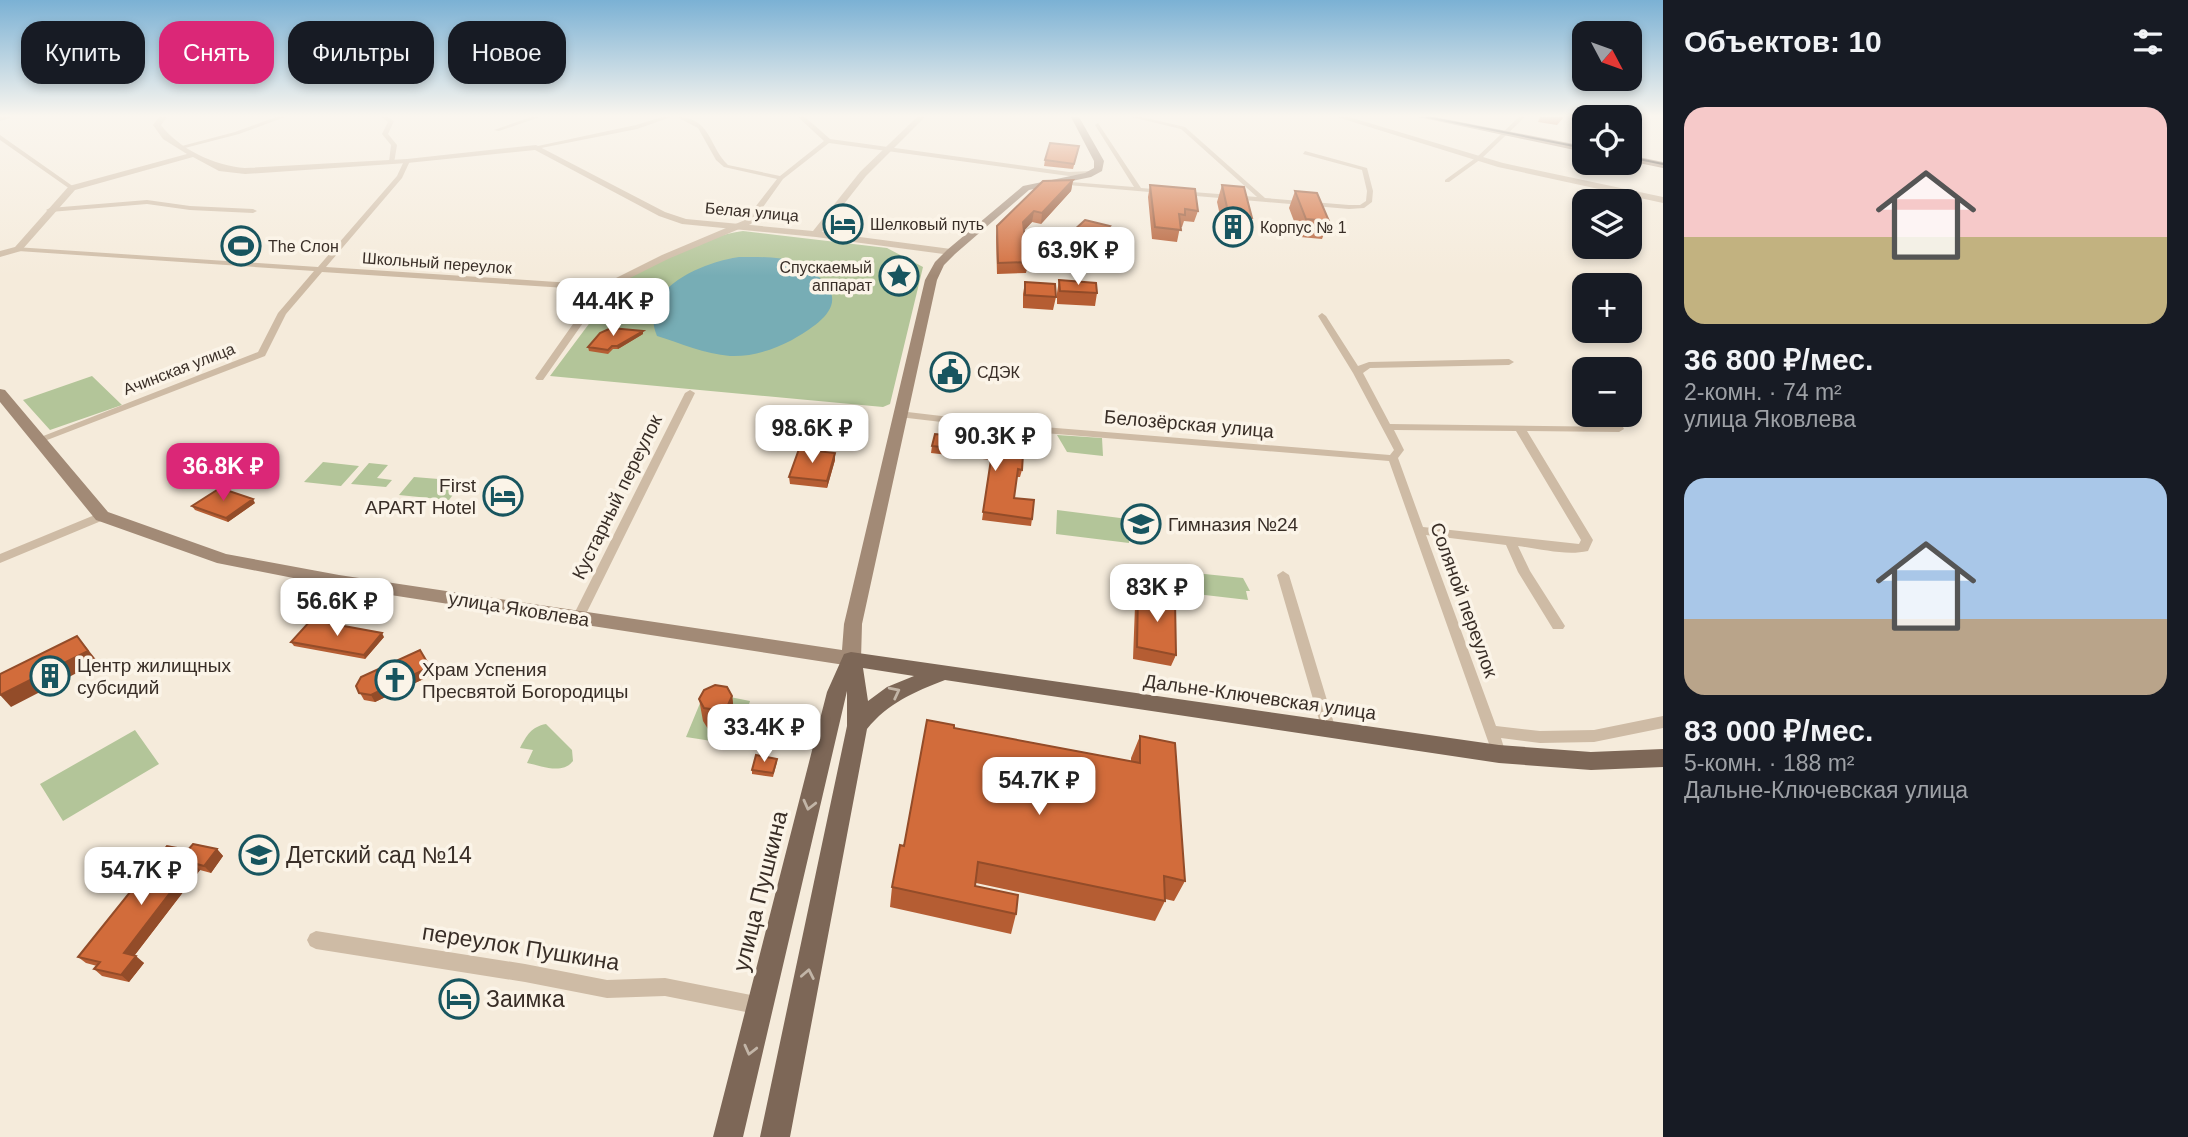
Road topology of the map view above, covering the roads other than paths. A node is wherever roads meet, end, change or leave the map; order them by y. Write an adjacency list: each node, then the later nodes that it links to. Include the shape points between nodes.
1 (47, 170): 24 (street)
2 (137, 170): 24 (street)
3 (234, 170): 4 (street)
4 (260, 170)
5 (403, 170): 38 (street, Ачинская улица)
6 (581, 170): 31 (street, Белая улица, via 662,214 685,222)
7 (745, 170): 20 (street)
8 (791, 170): 20 (street)
9 (867, 170): 32 (street)
10 (1036, 170): 19 (street)
11 (1093, 170): 22 (main road)
12 (1094, 170): 19 (street, via 1080,175)
13 (1097, 170): 23 (street)
14 (1127, 170): 26 (street)
15 (1230, 170): 27 (street)
16 (1363, 170): 27 (street, via 1370,191 1369,202 1362,207)
17 (1462, 170): 21 (street)
18 (1532, 170): 28 (street)
19 (1043, 171): 25 (street)
20 (781, 178): 31 (street, via 748,222)
21 (1447, 181)
22 (1038, 184): 23 (street); 25 (main road)
23 (1102, 186): 26 (street)
24 (72, 188): 29 (street)
25 (1026, 188): 35 (main road, улица Пушкина)
26 (1138, 188): 27 (street)
27 (1262, 198)
28 (1663, 200)
29 (50, 210): 30 (street, via 147,202); 34 (street)
30 (253, 211)
31 (739, 227): 32 (street, Белая улица); 39 (street)
32 (816, 234): 33 (street)
33 (884, 244): 35 (street); 37 (street)
34 (18, 249): 36 (street); 38 (street, Школьный переулок)
35 (951, 251): 37 (main road, улица Пушкина)
36 (0, 254)
37 (939, 264): 46 (main road, улица Пушкина, via 931,280)
38 (318, 269): 39 (street, Школьный переулок); 50 (street, Ачинская улица, via 282,313 262,354)
39 (603, 288): 43 (street)
40 (1322, 316): 42 (street)
41 (1509, 362): 42 (street, via 1370,365)
42 (1359, 373): 47 (street)
43 (540, 379)
44 (690, 393): 57 (street, Кустарный переулок)
45 (2, 398): 50 (main road)
46 (899, 414): 51 (street, Белозёрская улица); 59 (main road, улица Пушкина, via 853,624)
47 (1387, 428): 48 (street); 51 (street, Соляной переулок, via 1399,450)
48 (1520, 429): 49 (street); 54 (street, via 1587,544 1572,549)
49 (1619, 429)
50 (38, 440): 52 (main road)
51 (1393, 458): 53 (street, Соляной переулок)
52 (102, 516): 55 (street); 57 (main road, улица Яковлева, via 223,559)
53 (1418, 530): 54 (street); 64 (street, Соляной переулок)
54 (1510, 541): 58 (street)
55 (0, 559)
56 (1283, 575): 63 (street)
57 (578, 618): 59 (main road, улица Яковлева)
58 (1558, 626)
59 (851, 659): 60 (main road, Дальне-Ключевская улица); 62 (main road, улица Пушкина, via 858,694); 68 (main road, улица Пушкина, one-way to 68, via 837,692)
60 (943, 673): 62 (main road, one-way to 60, via 878,701); 63 (main road, Дальне-Ключевская улица)
61 (1663, 722): 64 (street, via 1594,736 1540,737)
62 (857, 726): 70 (main road, улица Пушкина, one-way to 62)
63 (1329, 730): 65 (main road, Дальне-Ключевская улица)
64 (1491, 731): 65 (street, Соляной переулок)
65 (1499, 754): 66 (main road, Дальне-Ключевская улица, via 1591,761)
66 (1663, 758)
67 (316, 940): 68 (street, переулок Пушкина, via 607,989 665,987)
68 (761, 1006): 69 (main road, улица Пушкина, one-way to 69)
69 (728, 1137)
70 (775, 1137)

